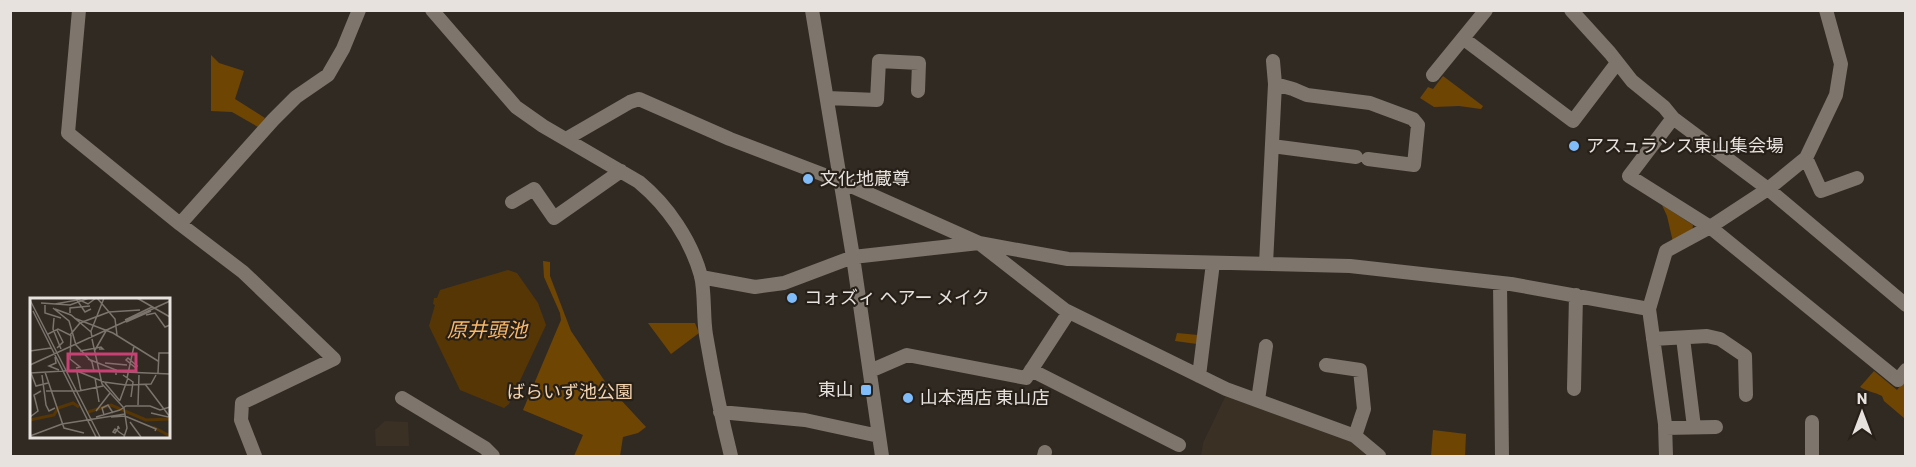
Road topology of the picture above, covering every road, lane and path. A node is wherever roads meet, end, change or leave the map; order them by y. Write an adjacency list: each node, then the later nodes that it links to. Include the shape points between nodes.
1 (79, 10): 24 (street, via 68,133)
2 (359, 10): 24 (street, via 328,75 296,97 273,120)
3 (432, 10): 16 (street, via 516,107)
4 (812, 10): 14 (street)
5 (1486, 10): 8 (street)
6 (1571, 10): 10 (street)
7 (1826, 10): 18 (street, via 1841,64 1836,95)
8 (1464, 39): 10 (street, via 1573,121); 11 (street)
9 (1273, 61): 12 (street)
10 (1617, 63): 15 (street)
11 (1433, 75)
12 (1275, 84): 17 (street); 17 (street, via 1307,95 1370,103 1413,119 1418,125 1414,165)
13 (918, 91): 14 (street, via 919,63 879,61 877,100)
14 (827, 98): 21 (street)
15 (1672, 118): 22 (street); 25 (street, via 1629,176)
16 (566, 139): 19 (street); 21 (street, via 639,99 730,140)
17 (1272, 146): 29 (street)
18 (1806, 158): 20 (street, via 1821,191); 22 (street)
19 (621, 171): 23 (street, via 554,218 534,189); 30 (street, via 653,194 670,214 685,236)
20 (1857, 178)
21 (840, 181): 26 (street); 27 (street)
22 (1768, 189): 25 (street); 33 (street)
23 (512, 202)
24 (180, 224): 56 (street, via 243,272 334,359 242,403 241,420)
25 (1710, 227): 34 (street, via 1666,251); 41 (street, via 1898,380)
26 (979, 243): 27 (street); 28 (street, via 1068,259); 35 (street)
27 (853, 257): 30 (street, via 783,283 755,286); 42 (street)
28 (1213, 262): 29 (street); 43 (street)
29 (1266, 264): 31 (street, via 1350,266)
30 (701, 277): 48 (street, via 704,320)
31 (1500, 283): 32 (street); 61 (street)
32 (1576, 295): 34 (street); 44 (street)
33 (1905, 305)
34 (1649, 309): 37 (street)
35 (1069, 312): 40 (street); 43 (street)
36 (1683, 338): 37 (street); 45 (street, via 1720,339 1745,356); 50 (street)
37 (1653, 339): 52 (street)
38 (1266, 346): 47 (street)
39 (1326, 365): 54 (street, via 1360,370 1364,410)
40 (1031, 370): 42 (street, via 1026,378 907,355); 55 (street)
41 (1905, 370)
42 (870, 371): 53 (street)
43 (1199, 376): 47 (street)
44 (1574, 389)
45 (1746, 395)
46 (402, 398): 57 (street)
47 (1258, 400): 54 (street)
48 (720, 412): 53 (street, via 805,420); 58 (street)
49 (1812, 422): 63 (street)
50 (1694, 427): 51 (street); 52 (street)
51 (1716, 427)
52 (1665, 428): 62 (street)
53 (879, 436): 59 (street)
54 (1355, 436): 60 (street)
55 (1179, 445)
56 (255, 456)
57 (493, 456)
58 (731, 456)
59 (882, 456)
60 (1379, 456)
61 (1502, 456)
62 (1666, 456)
63 (1812, 456)

